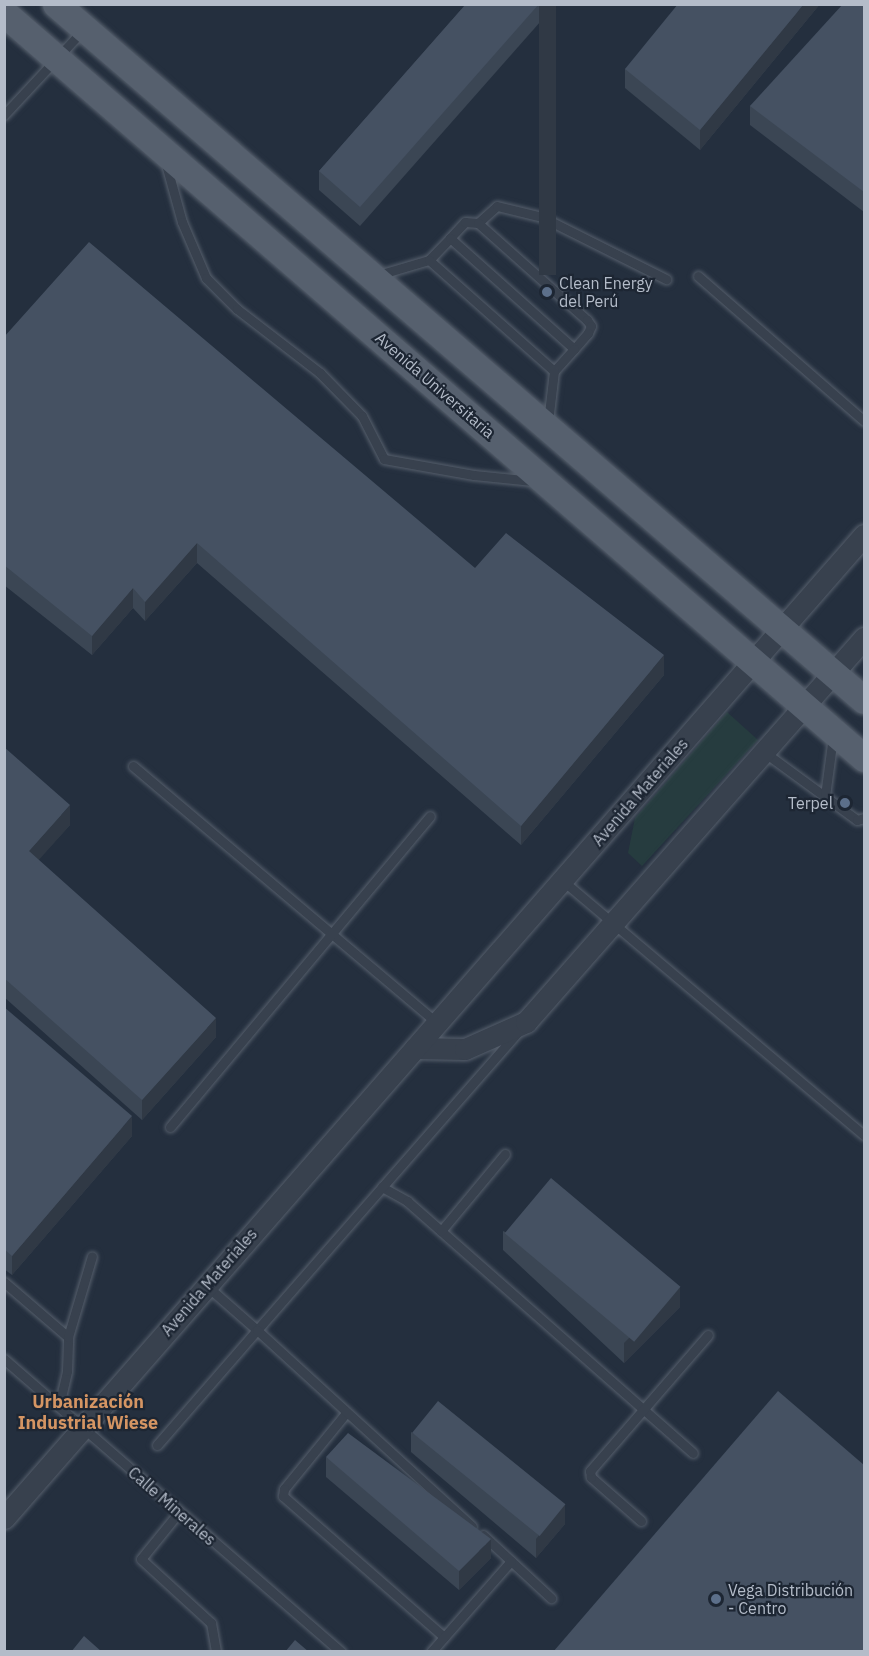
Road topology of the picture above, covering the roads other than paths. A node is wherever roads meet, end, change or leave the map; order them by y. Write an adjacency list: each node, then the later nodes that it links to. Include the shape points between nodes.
1 (56, 4): 3 (main road)
2 (6, 17): 4 (main road, Avenida Universitaria)
3 (84, 29): 4 (lane); 11 (main road)
4 (58, 59): 5 (lane); 6 (main road, Avenida Universitaria)
5 (4, 115)
6 (162, 149): 17 (main road, Avenida Universitaria); 18 (lane, via 182,222 206,278 237,309 320,373 362,416 384,459)
7 (478, 223): 8 (lane, via 465,222); 12 (lane, via 497,206 542,217); 13 (lane, via 587,320 591,326 588,333)
8 (450, 238): 9 (lane); 13 (lane)
9 (429, 260): 11 (lane); 14 (lane)
10 (698, 276): 15 (lane)
11 (372, 277): 16 (main road)
12 (666, 279)
13 (574, 349): 14 (lane)
14 (554, 371): 16 (lane)
15 (864, 421)
16 (547, 427): 17 (main road); 20 (main road)
17 (519, 458): 18 (main road, Avenida Universitaria)
18 (548, 483): 22 (main road, Avenida Universitaria)
19 (864, 535): 20 (street, Avenida Materiales)
20 (783, 630): 22 (street, Avenida Materiales); 23 (main road)
21 (864, 638): 23 (street)
22 (755, 662): 25 (main road, Avenida Universitaria); 33 (street, Avenida Materiales)
23 (833, 673): 24 (main road); 25 (street)
24 (864, 700)
25 (805, 706): 26 (main road, Avenida Universitaria); 27 (street)
26 (833, 731): 28 (main road, Avenida Universitaria); 30 (lane)
27 (764, 752): 30 (lane); 34 (street)
28 (864, 758)
29 (133, 765): 35 (lane)
30 (825, 796): 32 (lane, via 857,820)
31 (430, 816): 35 (lane)
32 (864, 818)
33 (562, 880): 34 (lane); 37 (street, Avenida Materiales)
34 (612, 922): 36 (street); 40 (lane)
35 (332, 932): 37 (lane); 39 (lane)
36 (526, 1022): 38 (street, via 465,1049); 42 (lane)
37 (437, 1023): 38 (street, Avenida Materiales)
38 (415, 1048): 46 (street, Avenida Materiales)
39 (170, 1127)
40 (864, 1135)
41 (505, 1154): 43 (lane)
42 (382, 1186): 43 (lane, via 407,1201); 47 (lane)
43 (441, 1231): 52 (lane)
44 (92, 1256): 49 (lane)
45 (4, 1282): 49 (lane)
46 (206, 1285): 47 (lane); 54 (street, Avenida Materiales)
47 (257, 1330): 53 (lane); 55 (lane)
48 (708, 1335): 52 (lane)
49 (68, 1337): 51 (lane, via 67,1371)
50 (4, 1359): 51 (lane, Calle Minerales)
51 (59, 1406): 54 (lane, Calle Minerales)
52 (644, 1410): 56 (lane); 59 (lane, via 590,1471 591,1477)
53 (346, 1413): 60 (lane); 62 (lane, via 284,1489 283,1496)
54 (82, 1428): 57 (lane, Calle Minerales); 58 (street, Avenida Materiales)
55 (157, 1445)
56 (693, 1453)
57 (179, 1512): 63 (lane, via 141,1559 211,1623); 64 (lane, Calle Minerales)
58 (4, 1518)
59 (641, 1521)
60 (511, 1561): 61 (lane); 62 (lane)
61 (551, 1598)
62 (444, 1637): 65 (lane)
63 (216, 1652)
64 (341, 1652)
65 (431, 1652)

